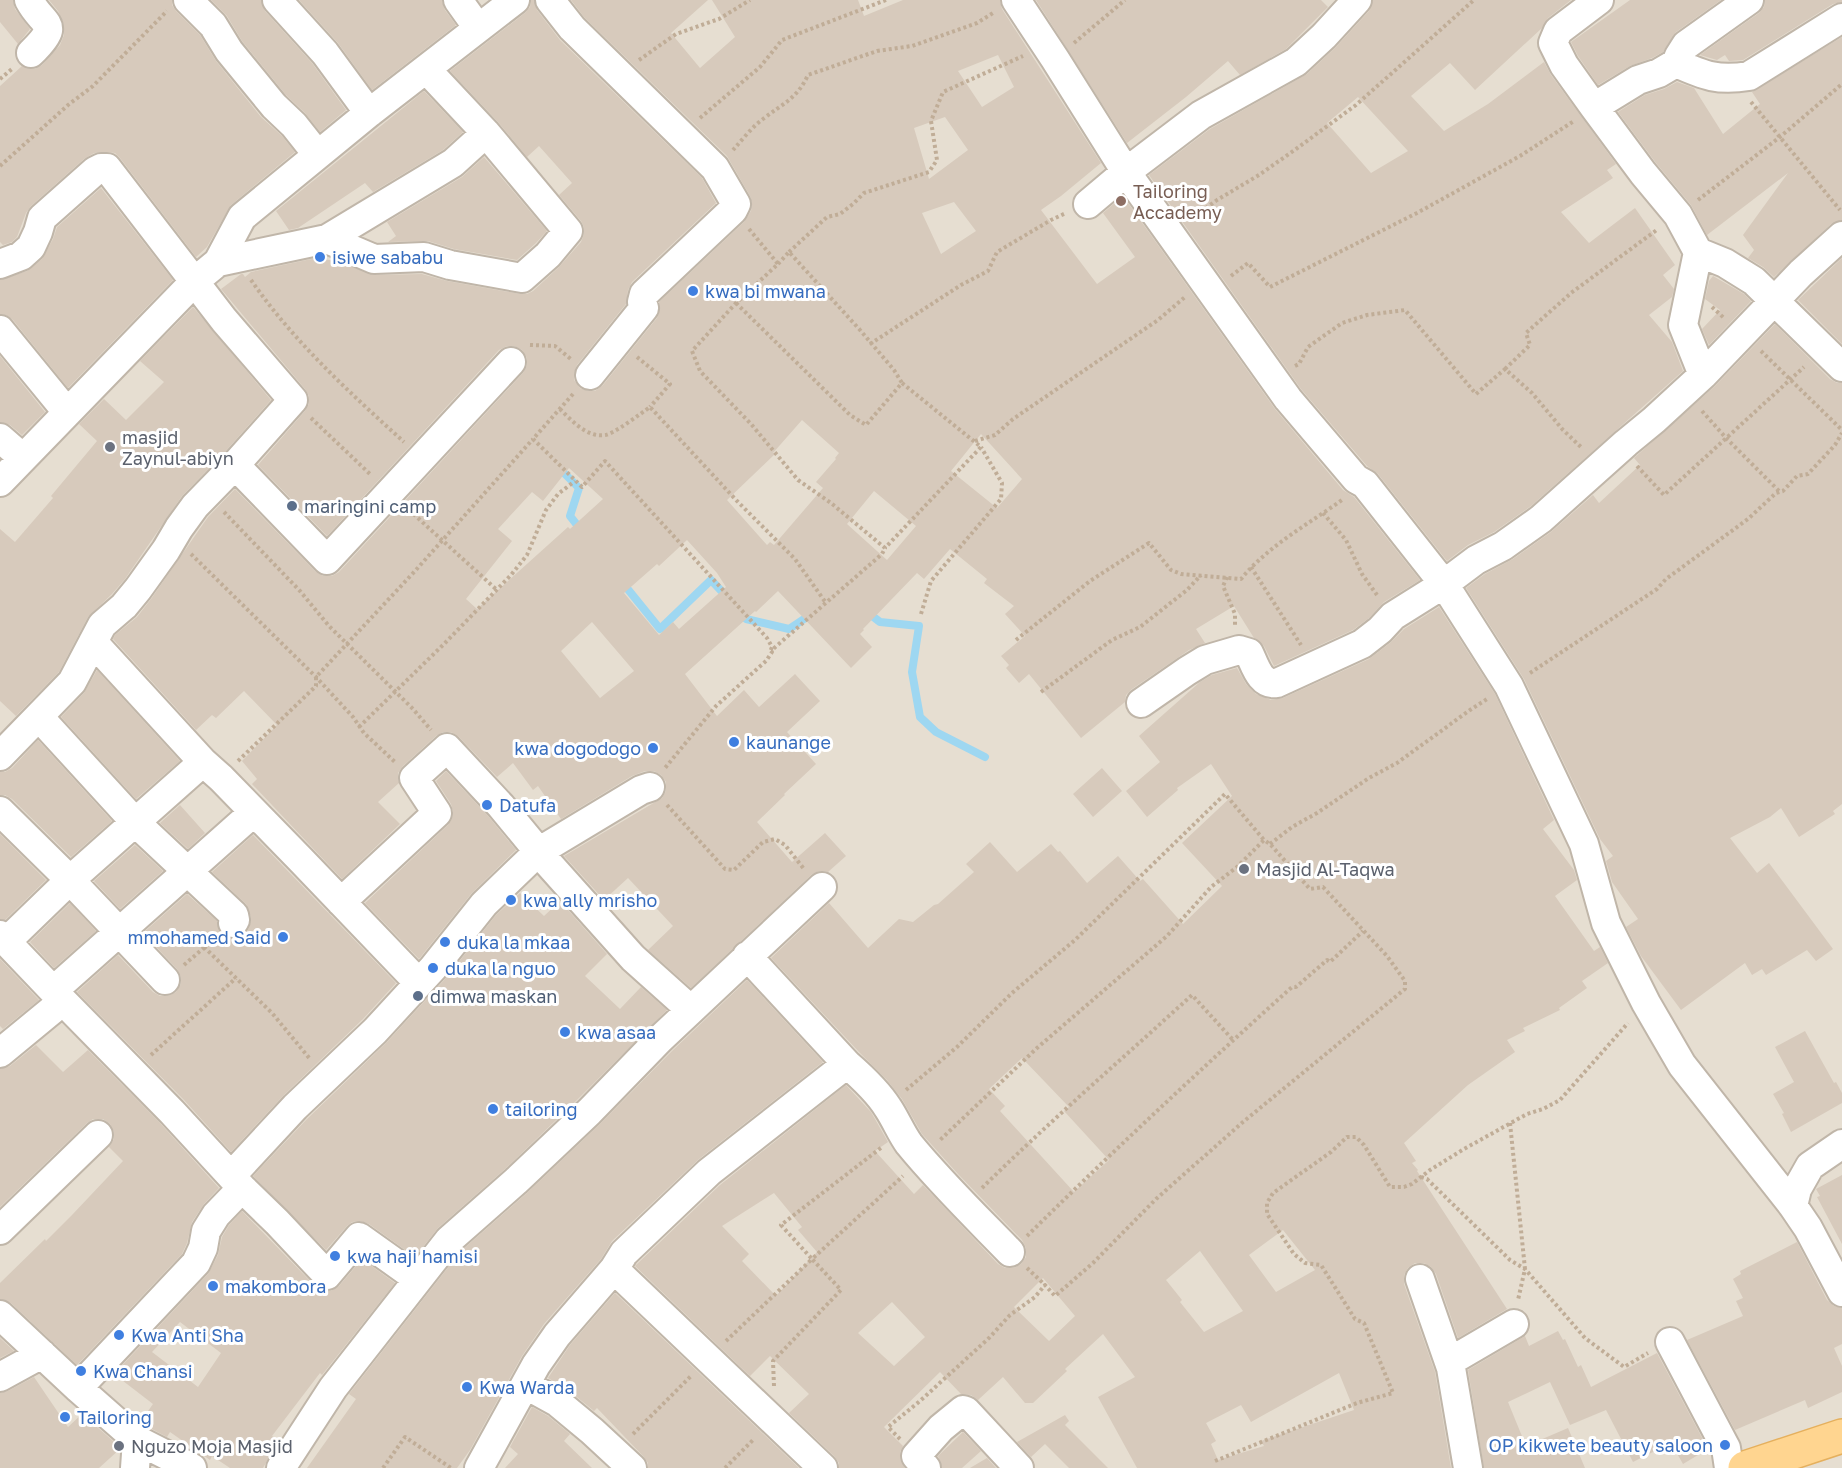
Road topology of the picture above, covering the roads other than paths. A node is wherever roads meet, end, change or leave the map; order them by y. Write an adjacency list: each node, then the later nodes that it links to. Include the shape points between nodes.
1 (30, 0): 13 (street, via 48,27 46,37)
2 (277, 0): 17 (street, via 325,53)
3 (458, 0): 12 (street)
4 (515, 0): 12 (street)
5 (550, 0): 32 (street, via 572,28 715,168 736,204 644,294 644,308)
6 (1357, 0): 20 (street, via 1296,62 1201,115)
7 (1599, 0): 16 (street, via 1558,31 1553,43)
8 (1749, 0): 14 (street, via 1686,45)
9 (179, 4): 19 (street, via 213,25 273,106)
10 (1005, 6): 20 (street, via 1050,52)
11 (1842, 18): 14 (street, via 1749,76 1705,76)
12 (478, 28): 15 (street)
13 (31, 52)
14 (1676, 63): 16 (street)
15 (426, 69): 17 (street); 18 (street)
16 (1594, 107): 24 (street, via 1677,215)
17 (369, 113): 19 (street)
18 (486, 133): 23 (street, via 453,163); 23 (street, via 568,231 522,278 424,257 374,260)
19 (317, 154): 25 (street, via 243,217)
20 (1126, 172): 21 (street); 39 (street, via 1288,399 1356,479 1365,484)
21 (1088, 204)
22 (1842, 236): 28 (street)
23 (327, 239): 25 (street)
24 (1698, 252): 28 (street, via 1754,281); 33 (street, via 1683,325)
25 (230, 259): 27 (street)
26 (0, 264): 27 (street, via 21,256 31,247 42,218 95,171 107,168)
27 (195, 281): 34 (street); 37 (street, via 293,400)
28 (1776, 301): 31 (street); 33 (street)
29 (0, 330): 34 (street)
30 (517, 353): 37 (street, via 327,560)
31 (1832, 357)
32 (590, 375)
33 (1694, 384): 39 (street, via 1540,519)
34 (68, 411): 36 (street)
35 (0, 438): 36 (street)
36 (22, 458): 38 (street)
37 (235, 465): 40 (street, via 195,506 138,589 102,625)
38 (0, 482)
39 (1444, 584): 41 (street, via 1393,616 1362,644 1277,683 1263,681 1249,653 1239,650 1205,660); 67 (street, via 1509,686 1584,844 1606,923 1646,1003 1683,1065)
40 (93, 642): 42 (street, via 72,681); 44 (street)
41 (1142, 703)
42 (20, 723): 43 (street); 48 (street)
43 (0, 756)
44 (212, 770): 47 (street); 48 (street)
45 (650, 787): 49 (street)
46 (0, 811): 51 (street)
47 (254, 812): 50 (street); 53 (street)
48 (136, 823): 50 (street); 51 (street)
49 (538, 852): 53 (street, via 447,748 414,778 437,813); 59 (street, via 484,903); 61 (street, via 633,958)
50 (188, 872): 54 (street, via 234,915); 55 (street)
51 (70, 880): 55 (street); 56 (street)
52 (822, 888): 57 (street)
53 (341, 902): 59 (street)
54 (233, 923)
55 (119, 932): 58 (street); 60 (street)
56 (3, 938): 60 (street)
57 (747, 956): 61 (street); 63 (street)
58 (165, 980)
59 (418, 982): 66 (street, via 375,1031 295,1107)
60 (58, 996): 62 (street); 66 (street)
61 (691, 1010): 71 (street, via 589,1112 449,1240)
62 (0, 1053)
63 (847, 1064): 69 (street, via 887,1106 921,1158); 70 (street, via 709,1172 624,1253)
64 (98, 1135): 68 (street)
65 (1842, 1144): 67 (street, via 1810,1166)
66 (237, 1182): 71 (street, via 327,1275 359,1237); 81 (street, via 206,1230 196,1263)
67 (1792, 1206): 73 (street)
68 (0, 1230)
69 (1010, 1252)
70 (614, 1269): 80 (street, via 557,1335); 90 (street)
71 (418, 1279): 88 (street, via 333,1388)
72 (1420, 1279): 78 (street)
73 (1842, 1292)
74 (0, 1315): 77 (street)
75 (1514, 1324): 78 (street)
76 (1670, 1342): 93 (street, via 1726,1448)
77 (42, 1354): 79 (street); 81 (street)
78 (1449, 1362): 92 (street)
79 (0, 1377)
80 (526, 1385): 84 (street, via 557,1402); 89 (street)
81 (78, 1388): 83 (street)
82 (1842, 1436): 94 (main road)
83 (137, 1440): 86 (street); 87 (street)
84 (624, 1460)
85 (921, 1462): 91 (street, via 941,1428 963,1410)
86 (135, 1468)
87 (192, 1468)
88 (281, 1468)
89 (479, 1468)
90 (823, 1468)
91 (1019, 1468)
92 (1468, 1468)
93 (1729, 1468)
94 (1745, 1468)

